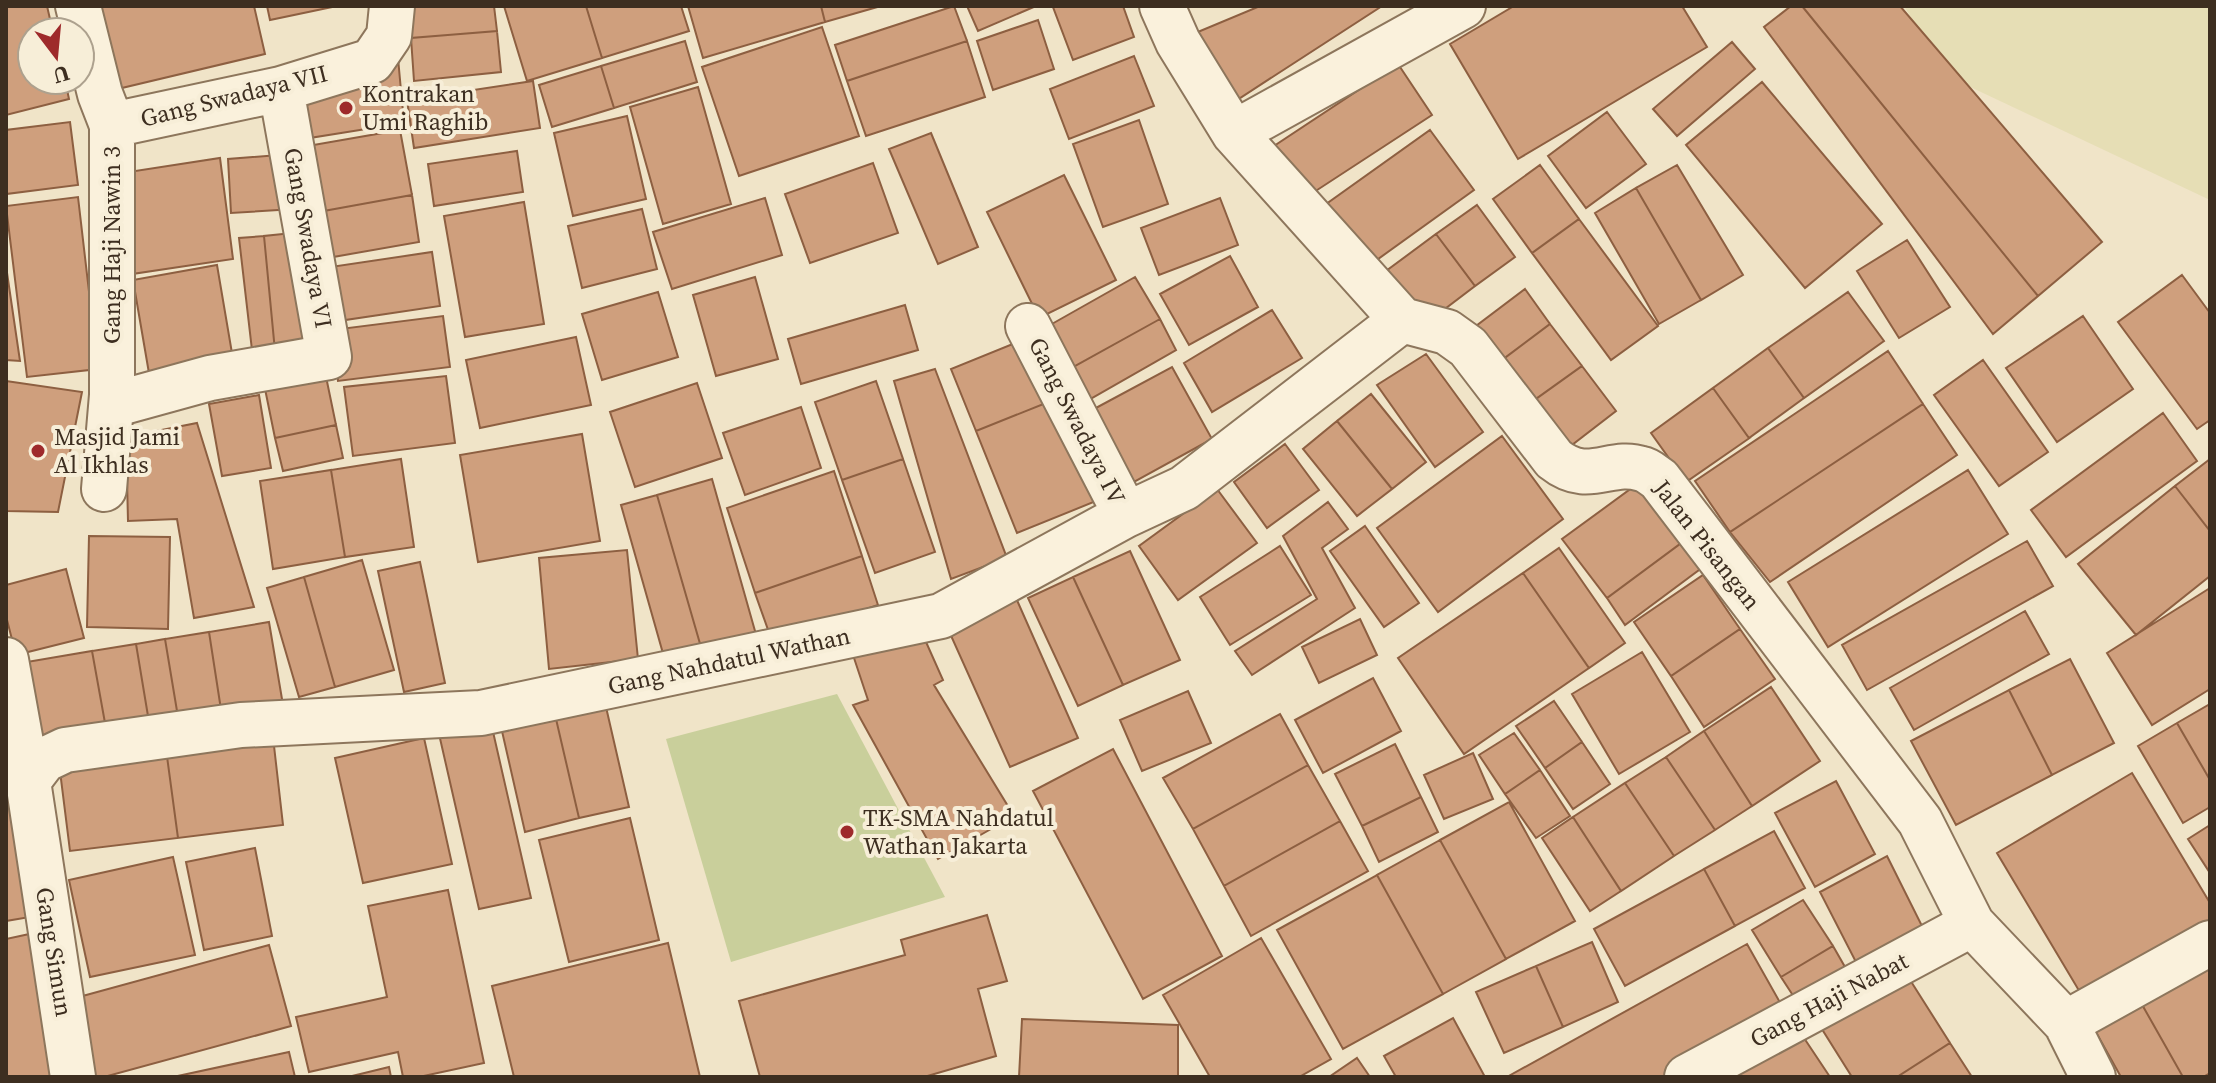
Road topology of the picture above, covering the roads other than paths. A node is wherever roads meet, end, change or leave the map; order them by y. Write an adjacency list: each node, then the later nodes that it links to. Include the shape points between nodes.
1 (78, 6): 6 (street, Gang Haji Nawin 3)
2 (1162, 6): 7 (street)
3 (1463, 6): 7 (street)
4 (390, 21): 5 (street, Gang Swadaya VII, via 372,61)
5 (281, 89): 6 (street, Gang Swadaya VII); 10 (street, Gang Swadaya VI, via 329,357 210,378)
6 (112, 125): 10 (street, Gang Haji Nawin 3)
7 (1234, 133): 8 (street)
8 (1402, 320): 12 (street, Gang Nahdatul Wathan, via 1184,488); 15 (street, Jalan Pisangan, via 1447,332 1468,347 1567,469 1629,466 1659,479 1920,821)
9 (1028, 326): 12 (street, Gang Swadaya IV)
10 (112, 405): 11 (street, Gang Haji Nawin 3)
11 (104, 489)
12 (1126, 515): 14 (street, Gang Nahdatul Wathan, via 941,616 481,713 241,725 65,750 44,760)
13 (6, 660): 14 (street)
14 (28, 781): 18 (street, Gang Simun)
15 (1972, 924): 17 (street, Jalan Pisangan); 19 (street, Gang Haji Nabat)
16 (2210, 943): 17 (street)
17 (2066, 1023): 20 (street, Jalan Pisangan)
18 (73, 1077)
19 (1687, 1077)
20 (2093, 1077)

